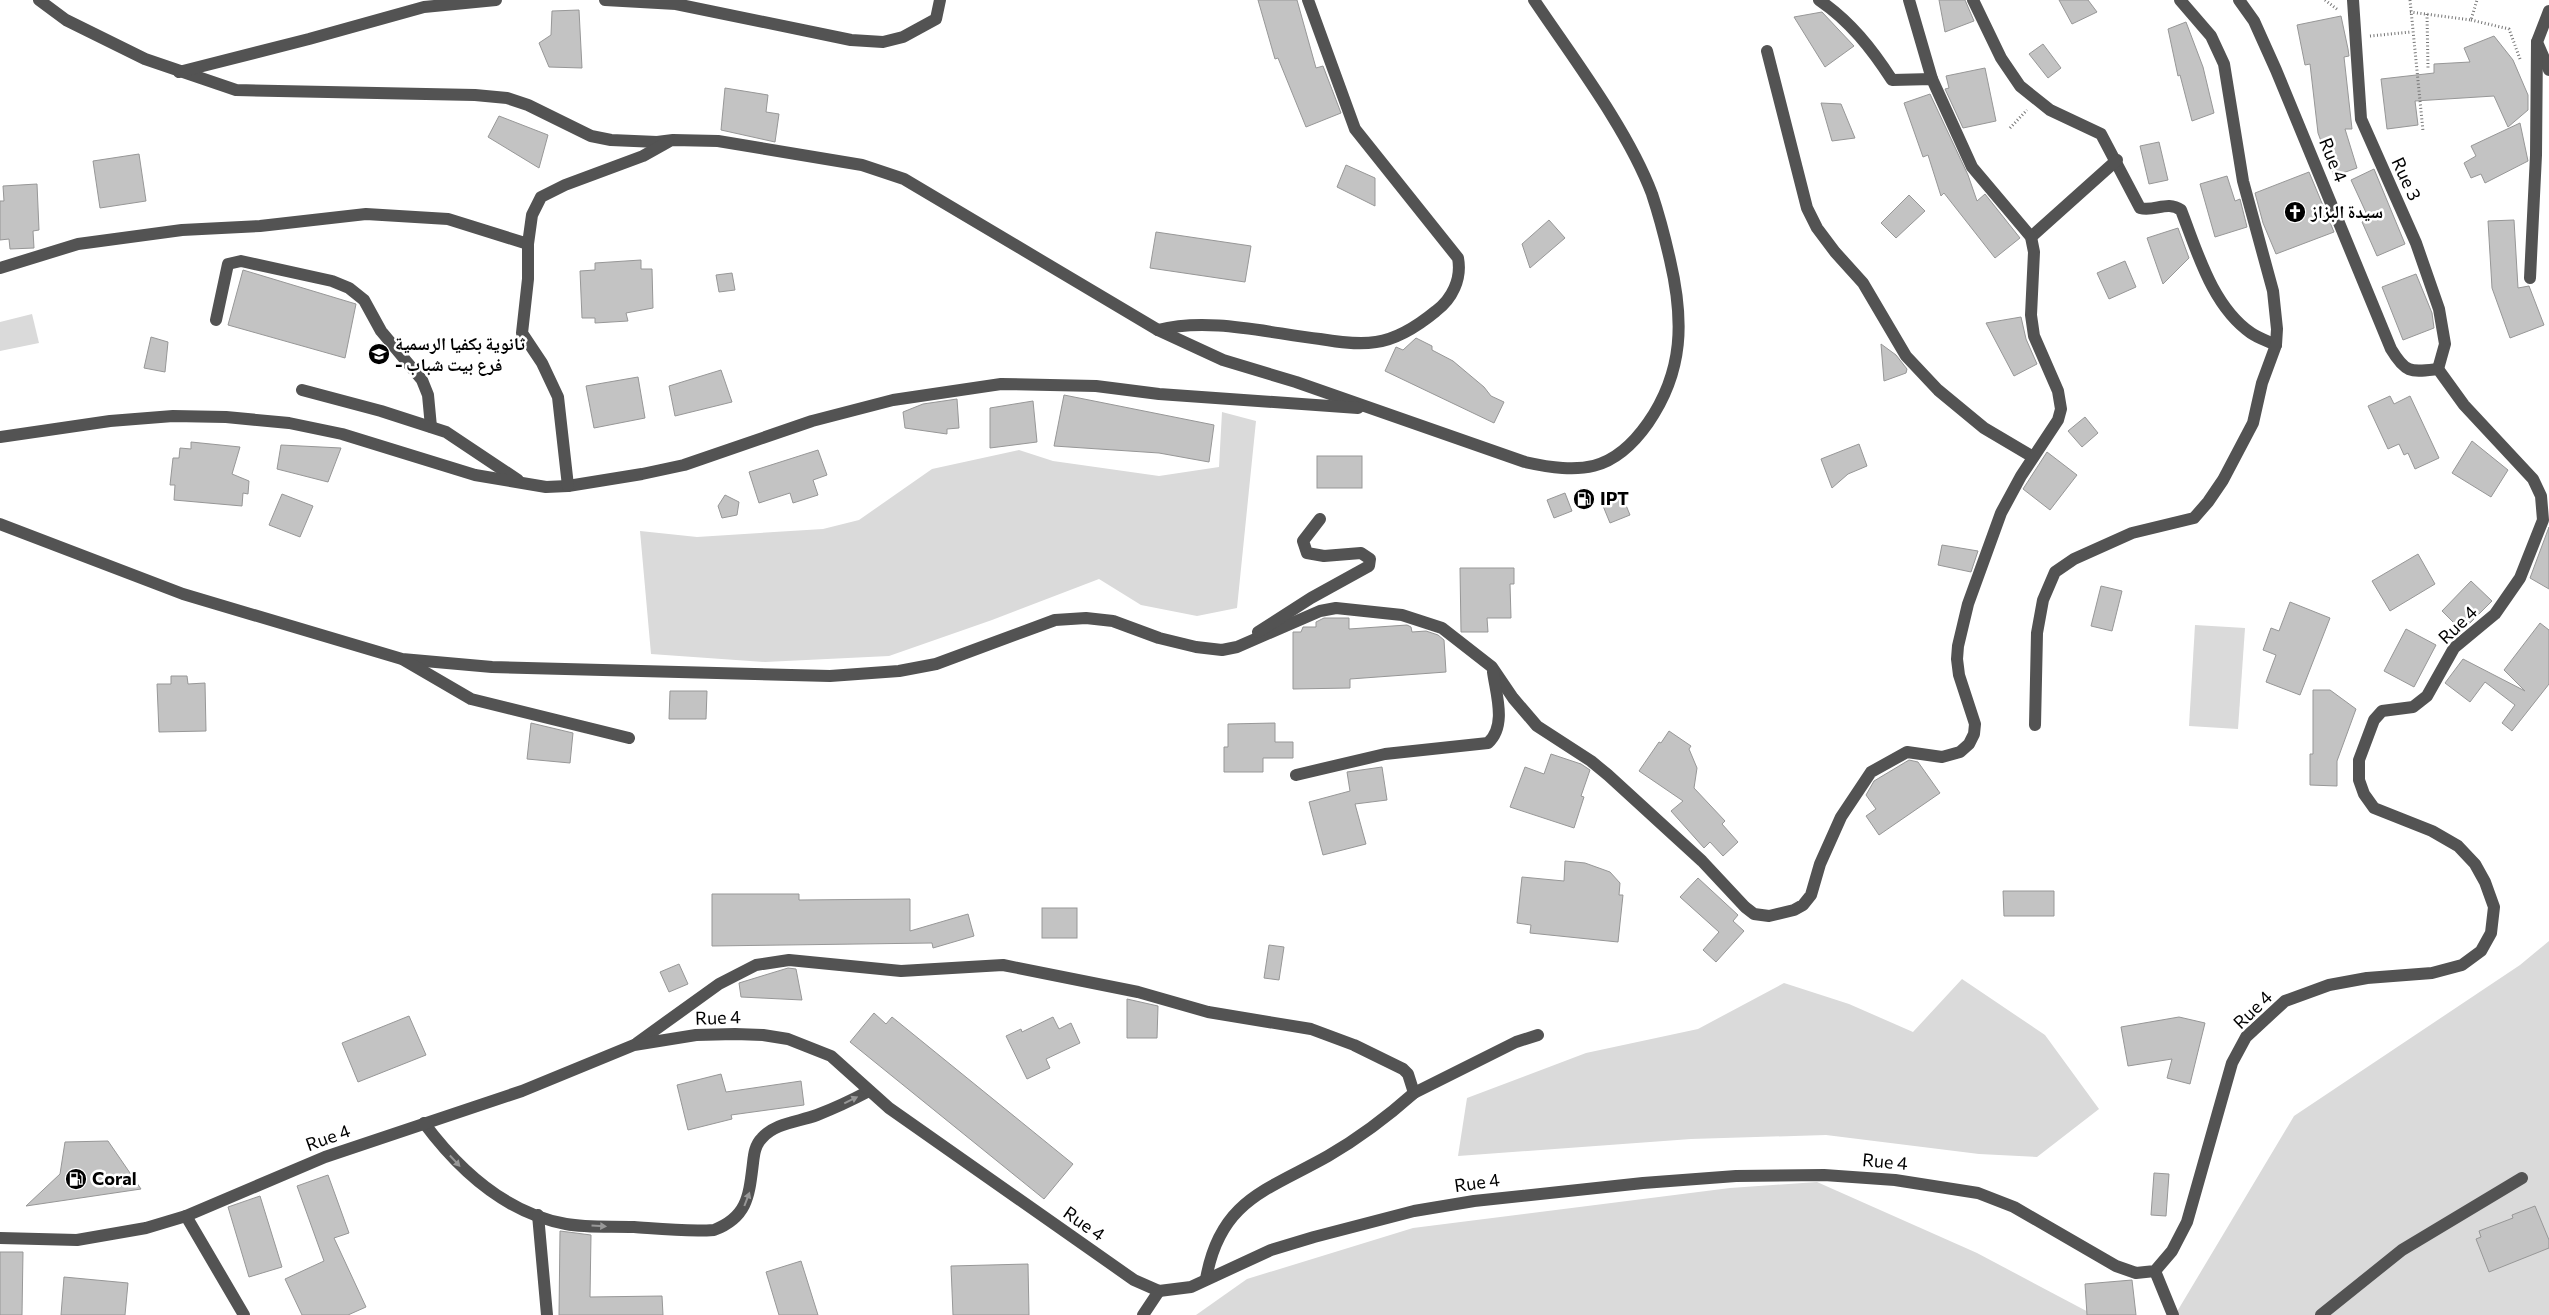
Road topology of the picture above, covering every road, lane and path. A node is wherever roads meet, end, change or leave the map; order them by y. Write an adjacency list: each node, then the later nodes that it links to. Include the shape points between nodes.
1 (39, 0): 25 (street, via 66,20)
2 (496, 0): 25 (street, via 424,7)
3 (605, 0): 4 (street, via 676,4 851,40 883,42 904,37 936,19)
4 (940, 0)
5 (1308, 0): 37 (street, via 1355,129 1458,258 1460,267 1452,294 1424,322 1396,337 1376,342 1349,343 1205,326 1175,326)
6 (1534, 0): 41 (street, via 1618,128 1652,194 1677,290 1680,319 1679,348 1671,379 1657,409 1640,434 1600,465 1583,469 1557,469 1525,462)
7 (1819, 0): 26 (street, via 1834,10 1870,46 1892,80)
8 (1909, 0): 26 (street)
9 (1973, 0): 27 (street, via 2001,58 2020,86)
10 (2180, 0): 38 (street, via 2211,36 2224,64 2243,181 2273,292)
11 (2239, 0): 39 (street, Rue 4, via 2254,21 2276,70 2391,349 2405,369 2414,372)
12 (2410, 0): 15 (path)
13 (2477, 0): 18 (path)
14 (2353, 6): 19 (path, via 2362,12 2368,36); 39 (street, Rue 3, via 2361,119 2416,243 2439,309 2445,344)
15 (2410, 12): 17 (path); 19 (path)
16 (2549, 12): 20 (street)
17 (2427, 14): 18 (path); 23 (path)
18 (2471, 20): 22 (path, via 2509,29)
19 (2412, 32): 29 (path)
20 (2537, 42): 24 (street); 35 (street)
21 (1768, 51): 44 (street, via 1807,208 1817,228 1863,283 1906,356 1919,370 1984,428)
22 (2522, 66)
23 (2428, 68)
24 (2549, 70)
25 (178, 72): 30 (street, via 236,90 507,98 591,136 639,142)
26 (1932, 79): 32 (street, via 1972,167)
27 (2037, 100): 28 (path); 31 (street, via 2064,118 2101,134)
28 (2010, 128)
29 (2424, 131)
30 (673, 140): 33 (street, via 643,156 541,197 532,215); 37 (street, via 718,141 862,165 904,179)
31 (2117, 160): 32 (street); 38 (street, via 2140,208 2170,205 2180,210 2205,271 2224,304 2252,334)
32 (2031, 237): 44 (street, via 2034,252 2031,315 2034,336 2058,391 2061,408 2058,420)
33 (528, 244): 34 (street, via 448,219 366,214 260,226 182,230 88,243); 46 (street, via 522,333 542,363 558,398)
34 (0, 268)
35 (2530, 278)
36 (216, 320): 42 (street, via 228,264 241,261 350,288 364,300 381,331 422,380 428,396)
37 (1158, 330): 41 (street, via 1223,360)
38 (2276, 345): 52 (street, via 2262,383 2253,423 2222,480 2194,518 2132,532 2074,559 2055,572 2047,586 2037,633)
39 (2438, 369): 64 (street, Rue 4, via 2464,405 2533,478 2542,496 2543,520 2520,578 2495,614 2454,648 2427,696 2413,706 2382,711 2374,720 2359,760 2359,780 2374,808 2432,831 2458,846 2475,864 2494,907 2491,934 2481,952 2462,965 2432,973 2367,978 2329,985 2285,1001 2246,1038 2232,1063 2186,1222 2172,1251)
40 (302, 390): 42 (street, via 381,410)
41 (1376, 410): 46 (street, via 1159,394 1096,386 1001,384 893,400 812,421 684,465)
42 (431, 427): 45 (street, via 446,432)
43 (0, 437): 45 (street, via 110,421 172,416 226,417 289,423 342,434 475,475)
44 (2033, 457): 51 (street, via 2001,513 1968,604 1958,646 1959,675 1975,724 1969,744 1960,752 1942,756 1907,752 1871,772 1840,817 1810,895 1803,905 1794,910 1769,916 1754,914 1745,907 1702,860 1608,774 1537,726 1512,698)
45 (524, 484): 46 (street)
46 (568, 486)
47 (1320, 519): 49 (street, via 1303,541 1307,553 1324,556 1361,553 1370,559 1369,566 1304,602)
48 (0, 524): 50 (street, via 184,594)
49 (1238, 647): 50 (street, via 1222,650 1196,647 1113,621 1086,618 1055,620 936,664 830,676 492,667); 51 (street, via 1320,611 1336,608 1402,615 1442,628)
50 (402, 659): 53 (street, via 471,699)
51 (1492, 667): 54 (street, via 1499,720 1496,733 1488,743 1385,754)
52 (2035, 725)
53 (629, 738)
54 (1296, 775)
55 (1538, 1035): 58 (street, via 1516,1042)
56 (634, 1045): 57 (street, Rue 4, via 714,1034 779,1038 831,1056); 58 (street, via 719,984 756,964 789,960 901,971 1003,965 1138,992 1208,1012 1329,1034 1403,1069); 59 (street, Rue 4, via 522,1091)
57 (869, 1091): 61 (street, one-way to 57, via 566,1224 700,1231 720,1227 738,1216 746,1204 755,1151 767,1132); 66 (street, Rue 4, via 968,1165 1134,1280)
58 (1414, 1093): 65 (street, via 1385,1119 1349,1143 1243,1204 1227,1221 1215,1242)
59 (424, 1123): 61 (street, one-way to 61, via 442,1147 470,1174 511,1203); 62 (street, Rue 4, via 325,1157)
60 (2522, 1178): 71 (street, via 2402,1250)
61 (538, 1215): 68 (street)
62 (186, 1216): 63 (street, Rue 4, via 146,1228 77,1240); 67 (street)
63 (0, 1238)
64 (2156, 1271): 65 (street, Rue 4, via 2136,1273 2116,1266 2014,1207 1978,1193 1894,1180 1824,1175 1736,1176 1576,1188 1423,1209 1271,1250); 70 (street)
65 (1206, 1278): 66 (street, Rue 4, via 1191,1287)
66 (1160, 1291): 69 (street)
67 (244, 1315)
68 (547, 1315)
69 (1143, 1315)
70 (2173, 1315)
71 (2321, 1315)

